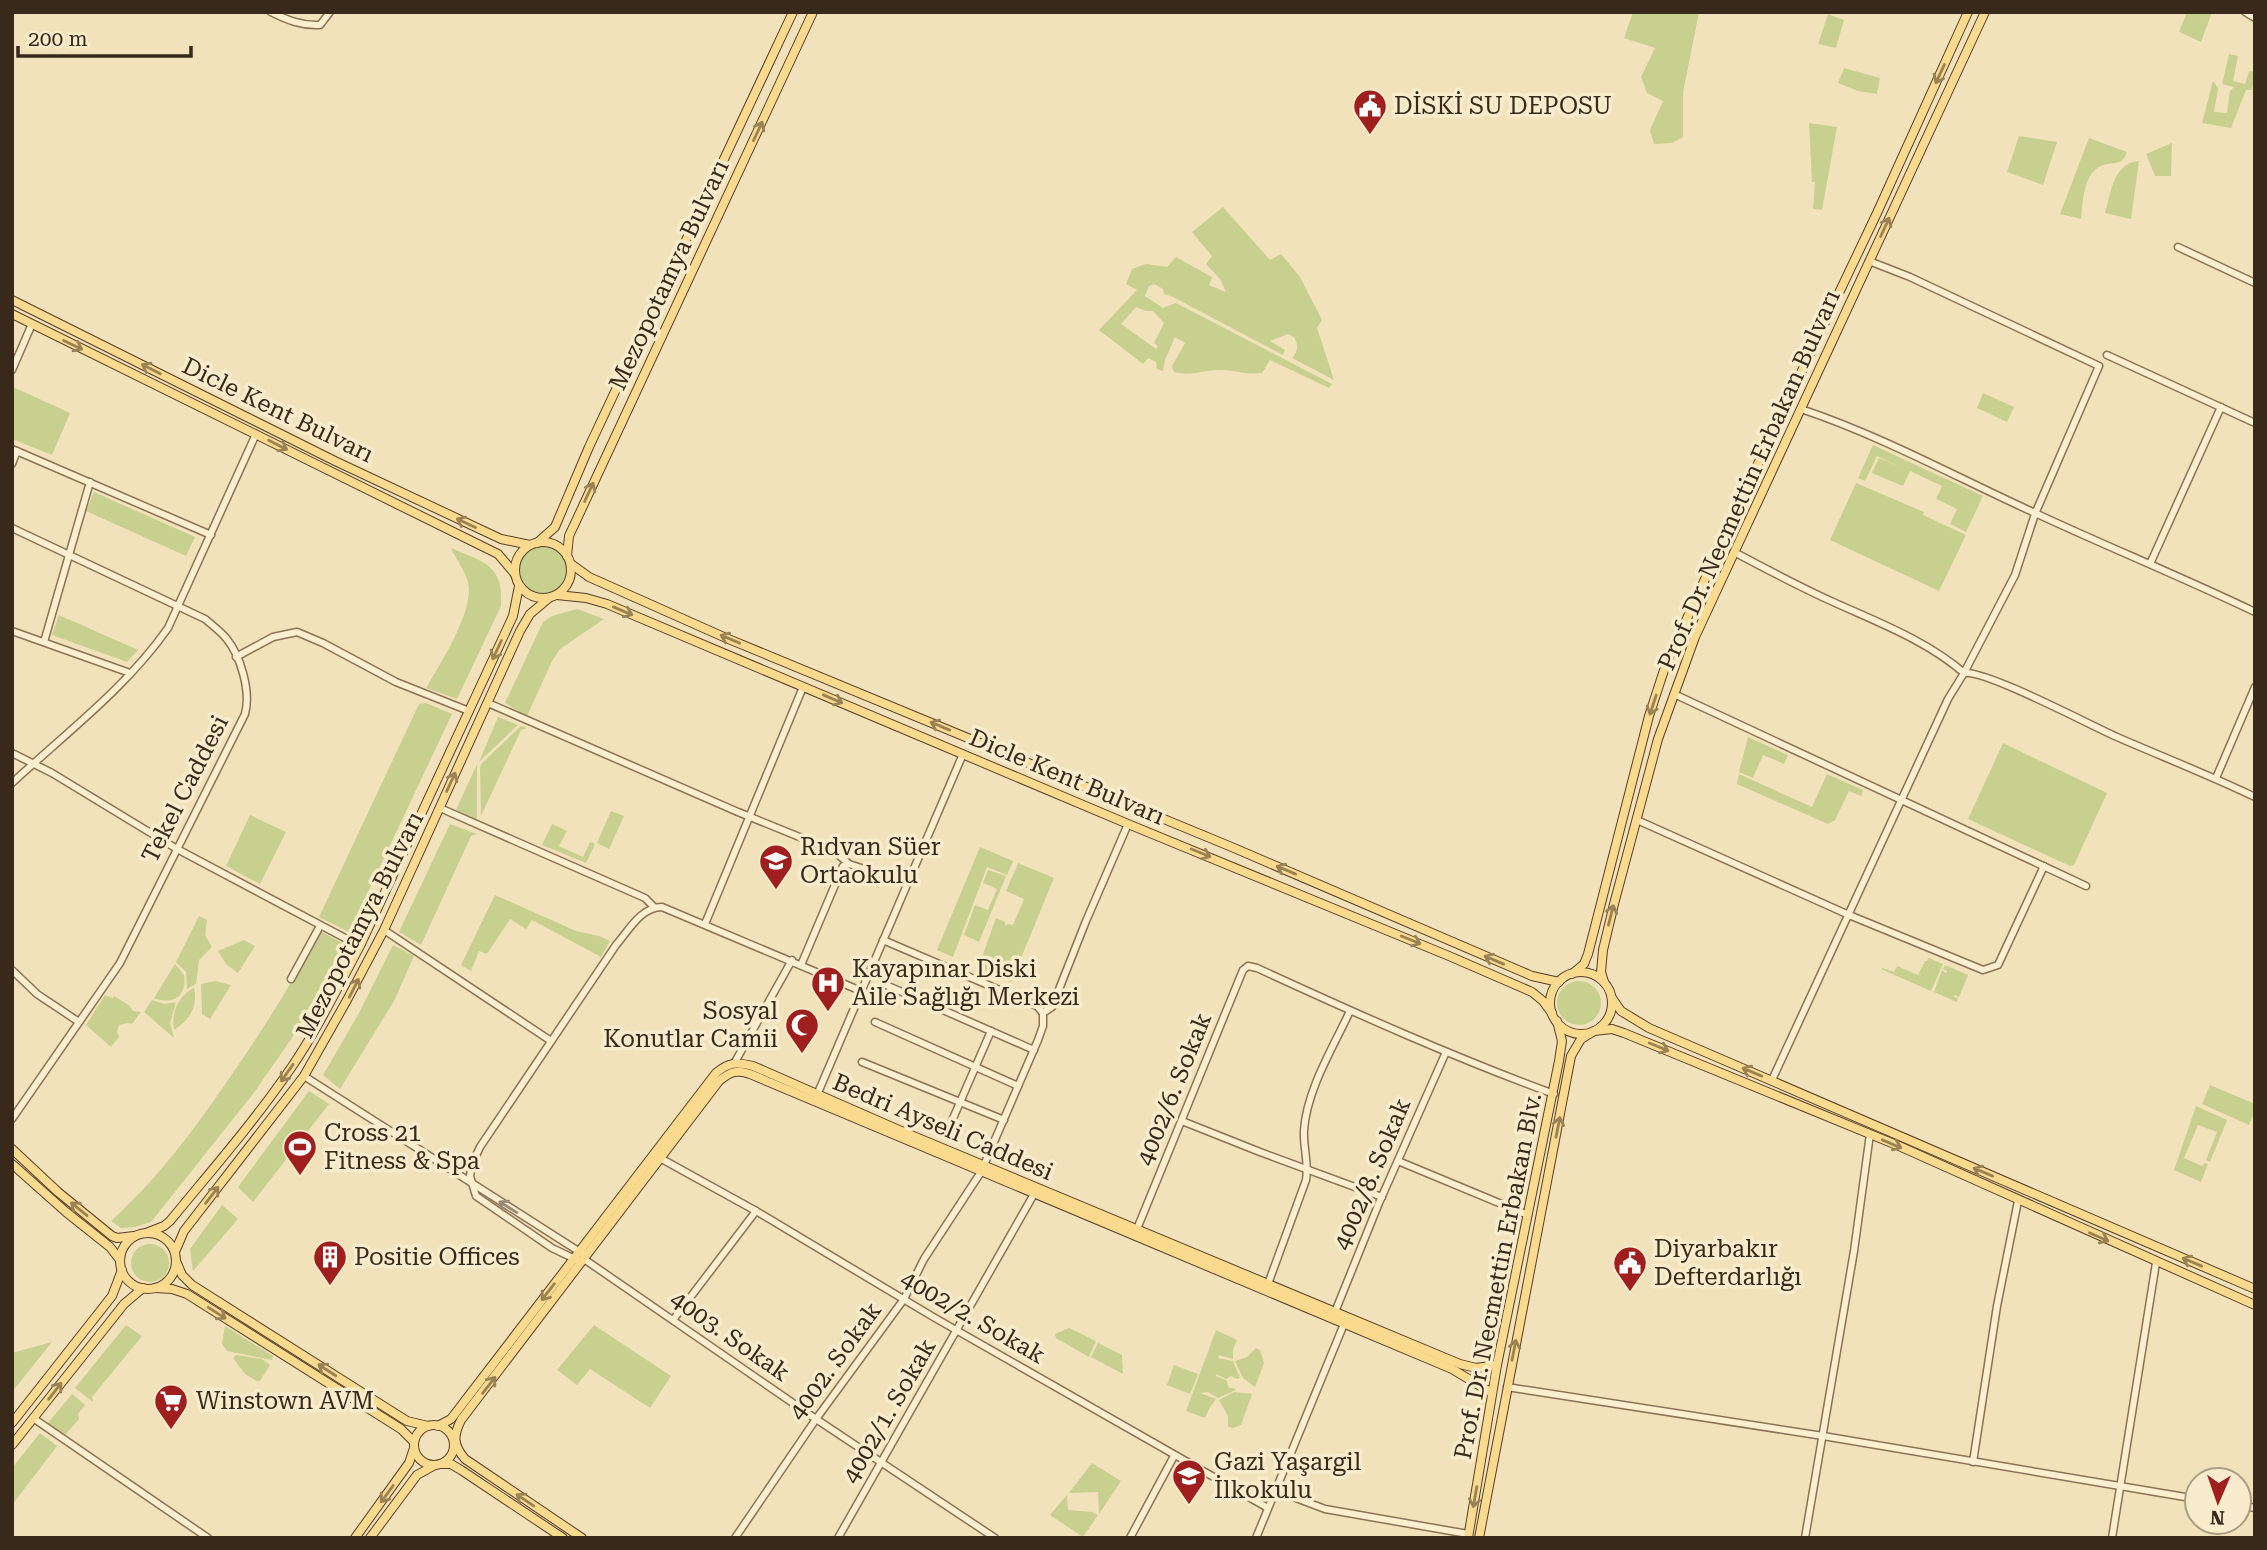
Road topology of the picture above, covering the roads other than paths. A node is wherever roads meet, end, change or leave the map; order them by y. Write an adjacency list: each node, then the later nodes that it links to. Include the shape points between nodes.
1 (271, 12): 2 (street, via 308,26 320,25)
2 (330, 12)
3 (793, 12): 27 (main road, Mezopotamya Bulvarı, via 555,527)
4 (813, 12): 30 (main road, Mezopotamya Bulvarı, one-way to 4, via 569,536)
5 (1968, 12): 73 (main road, Prof. Dr. Necmettin Erbakan Bulvarı, one-way to 73, via 1666,664 1588,954)
6 (1985, 12): 10 (main road, Prof. Dr. Necmettin Erbakan Bulvarı, one-way to 6)
7 (2245, 12): 8 (street)
8 (2255, 18)
9 (2178, 247): 11 (street)
10 (1869, 261): 18 (main road, Prof. Dr. Necmettin Erbakan Bulvarı); 24 (street, via 2099,366)
11 (2255, 283)
12 (12, 300): 27 (main road, Dicle Kent Bulvarı, one-way to 12, via 501,539)
13 (12, 314): 14 (main road, Dicle Kent Bulvarı)
14 (33, 324): 16 (street); 20 (main road, Dicle Kent Bulvarı, one-way to 20)
15 (2107, 355): 17 (street)
16 (12, 370)
17 (2221, 407): 19 (street); 31 (street)
18 (1801, 409): 24 (street, via 1839,422); 28 (main road, Prof. Dr. Necmettin Erbakan Bulvarı)
19 (2255, 423)
20 (256, 434): 26 (street); 32 (main road, Dicle Kent Bulvarı, one-way to 32, via 498,554)
21 (15, 450): 22 (street); 23 (street)
22 (12, 464)
23 (90, 482): 26 (street); 29 (street)
24 (2035, 513): 31 (street); 41 (street, via 2015,575)
25 (12, 528): 29 (street, Tekel Caddesi)
26 (211, 535): 35 (street)
27 (533, 544): 30 (main road, via 554,544); 32 (main road, via 518,557)
28 (1734, 552): 41 (street, via 1898,631); 44 (main road, Prof. Dr. Necmettin Erbakan Bulvarı)
29 (70, 554): 35 (street, Tekel Caddesi); 38 (street)
30 (569, 560): 34 (main road, via 569,582); 75 (main road, Dicle Kent Bulvarı, one-way to 30, via 1532,976 726,638 589,577)
31 (2150, 564): 36 (street)
32 (515, 574): 33 (main road)
33 (519, 586): 34 (main road, via 532,597); 46 (main road, Mezopotamya Bulvarı, one-way to 46, via 513,616)
34 (553, 596): 42 (main road, Dicle Kent Bulvarı, one-way to 42, via 586,597 607,604); 45 (main road, Mezopotamya Bulvarı, via 530,614)
35 (177, 605): 39 (street, Tekel Caddesi, via 205,619 228,640); 40 (street, via 168,628)
36 (2255, 612)
37 (12, 631): 38 (street)
38 (44, 642): 40 (street)
39 (236, 657): 46 (street, via 273,637 297,632 396,682); 58 (street, Tekel Caddesi, via 247,688 245,714)
40 (130, 673): 49 (street)
41 (1964, 673): 50 (street, via 2009,687); 53 (street)
42 (803, 687): 48 (main road, Dicle Kent Bulvarı, one-way to 48); 55 (street)
43 (2255, 687): 50 (street)
44 (1674, 694): 53 (street); 56 (main road, Prof. Dr. Necmettin Erbakan Bulvarı)
45 (488, 703): 54 (main road, Mezopotamya Bulvarı, one-way to 45); 55 (street)
46 (469, 711): 69 (main road, Mezopotamya Bulvarı)
47 (12, 753): 49 (street)
48 (963, 754): 57 (main road, Dicle Kent Bulvarı); 61 (street)
49 (33, 763): 51 (street); 58 (street)
50 (2216, 778): 52 (street)
51 (12, 783)
52 (2255, 797)
53 (1902, 800): 60 (street); 64 (street)
54 (440, 808): 63 (street, via 645,898); 67 (main road, Mezopotamya Bulvarı)
55 (750, 817): 59 (street, via 834,851); 65 (street)
56 (1637, 820): 64 (street); 76 (main road, Prof. Dr. Necmettin Erbakan Bulvarı, one-way to 56, via 1603,950)
57 (1128, 824): 81 (street, 4002. Sokak, via 1052,1007); 82 (main road, Dicle Kent Bulvarı, one-way to 82, via 1532,992)
58 (177, 849): 66 (street); 84 (street, Tekel Caddesi, via 120,962)
59 (849, 864): 61 (street); 71 (street, via 843,866)
60 (2044, 866): 62 (street); 64 (street, via 1998,965 1989,969)
61 (907, 883): 68 (street)
62 (2086, 886)
63 (654, 907): 65 (street); 88 (street, via 641,914 617,945)
64 (1849, 915): 95 (street)
65 (705, 924): 70 (street)
66 (320, 926): 69 (street); 74 (street)
67 (383, 930): 88 (street); 94 (main road, Mezopotamya Bulvarı, one-way to 67)
68 (883, 940): 78 (street); 81 (street, via 1037,1006)
69 (360, 946): 118 (main road, Mezopotamya Bulvarı, one-way to 118, via 275,1090 170,1221)
70 (792, 960): 71 (street); 91 (street)
71 (801, 965): 78 (street)
72 (12, 970): 84 (street, via 37,994)
73 (1572, 974): 75 (main road); 76 (main road, via 1589,973)
74 (291, 979)
75 (1559, 982): 82 (main road, via 1551,996)
76 (1604, 982): 79 (main road)
77 (886, 985): 86 (street)
78 (861, 990): 98 (street)
79 (1612, 998): 87 (main road, via 1609,1017); 95 (main road, one-way to 79, via 1649,1028 1621,1011)
80 (1350, 1011): 90 (street); 102 (street, 4002/6. Sokak, via 1248,966); 110 (street, via 1307,1112)
81 (1043, 1013): 89 (street, 4002. Sokak)
82 (1552, 1013): 83 (main road)
83 (1557, 1021): 87 (main road, via 1574,1032); 97 (main road, Prof. Dr. Necmettin Erbakan Blv., via 1562,1041)
84 (79, 1022): 100 (street, Tekel Caddesi)
85 (875, 1022): 93 (street)
86 (991, 1031): 89 (street); 93 (street)
87 (1594, 1031): 104 (main road, one-way to 104, via 1624,1033); 135 (main road, Prof. Dr. Necmettin Erbakan Blv., one-way to 87, via 1571,1056 1581,1039)
88 (551, 1041): 111 (street, via 480,1147 471,1164)
89 (1034, 1050): 96 (street, 4002. Sokak)
90 (1447, 1052): 97 (street); 107 (street, 4002/8. Sokak)
91 (735, 1062): 98 (main road, Bedri Ayseli Caddesi); 120 (main road, Bedri Ayseli Caddesi, via 716,1073)
92 (862, 1062): 99 (street)
93 (975, 1067): 96 (street); 99 (street)
94 (304, 1076): 111 (street); 119 (main road, Mezopotamya Bulvarı, one-way to 94, via 184,1231)
95 (1772, 1080): 127 (main road, one-way to 95)
96 (1018, 1086): 101 (street, 4002. Sokak)
97 (1554, 1094): 116 (main road, Prof. Dr. Necmettin Erbakan Blv.)
98 (817, 1095): 109 (main road, Bedri Ayseli Caddesi)
99 (960, 1102): 101 (street); 103 (street)
100 (12, 1119)
101 (1004, 1120): 109 (street, 4002. Sokak)
102 (1182, 1121): 110 (street); 117 (street, 4002/6. Sokak)
103 (951, 1123)
104 (1870, 1134): 114 (main road, one-way to 114); 141 (street)
105 (12, 1149): 118 (main road, one-way to 105, via 112,1236)
106 (660, 1158): 109 (main road, Bedri Ayseli Caddesi, via 719,1081 736,1071); 115 (street, 4002/2. Sokak); 120 (main road, Bedri Ayseli Caddesi)
107 (1398, 1161): 113 (street, 4002/8. Sokak); 116 (street)
108 (12, 1164): 121 (main road)
109 (983, 1168): 112 (main road, Bedri Ayseli Caddesi); 117 (main road, Bedri Ayseli Caddesi); 128 (street, 4002. Sokak, via 924,1259)
110 (1308, 1169): 113 (street); 124 (street)
111 (472, 1184): 120 (street, one-way to 111); 120 (street, via 476,1196 552,1248)
112 (1034, 1194): 132 (main road, Bedri Ayseli Caddesi); 133 (street, 4002/1. Sokak)
113 (1382, 1197): 130 (street, 4002/8. Sokak)
114 (2018, 1201): 122 (main road, one-way to 122); 147 (street)
115 (756, 1211): 128 (street, 4002/2. Sokak); 131 (street)
116 (1528, 1215): 134 (main road, Prof. Dr. Necmettin Erbakan Blv.)
117 (1137, 1229): 124 (main road, Bedri Ayseli Caddesi)
118 (142, 1234): 119 (main road, via 164,1238); 121 (main road, via 125,1245)
119 (175, 1257): 126 (main road, via 170,1278); 140 (main road, one-way to 119, via 407,1421 192,1285)
120 (581, 1258): 131 (street, 4003. Sokak); 140 (main road, Bedri Ayseli Caddesi, one-way to 140, via 452,1419); 142 (main road, Bedri Ayseli Caddesi, one-way to 120, via 461,1420)
121 (120, 1260): 123 (main road)
122 (2156, 1263): 129 (main road); 149 (street)
123 (122, 1270): 125 (main road, via 130,1282); 139 (main road, via 112,1296)
124 (1268, 1284): 130 (main road, Bedri Ayseli Caddesi)
125 (143, 1288): 126 (main road); 137 (main road, one-way to 125, via 124,1304)
126 (155, 1288): 144 (main road, one-way to 144, via 187,1294 401,1429)
127 (2255, 1289)
128 (904, 1299): 133 (street, 4002/2. Sokak); 138 (street, 4002. Sokak)
129 (2255, 1305)
130 (1335, 1312): 134 (main road, Bedri Ayseli Caddesi, via 1460,1364 1476,1368)
131 (673, 1320): 138 (street, 4003. Sokak)
132 (1344, 1324): 136 (main road, Bedri Ayseli Caddesi, via 1452,1369); 150 (street)
133 (957, 1331): 145 (street, 4002/2. Sokak); 146 (street, 4002/1. Sokak)
134 (1497, 1365): 136 (main road, Prof. Dr. Necmettin Erbakan Blv.)
135 (1507, 1387): 141 (street); 164 (main road, Prof. Dr. Necmettin Erbakan Blv.)
136 (1492, 1393): 153 (main road, Prof. Dr. Necmettin Erbakan Blv., one-way to 153)
137 (33, 1418): 143 (main road); 155 (street)
138 (816, 1419): 146 (street, 4003. Sokak); 159 (street, 4002. Sokak)
139 (12, 1423)
140 (433, 1426): 142 (main road, via 447,1430); 144 (main road, via 419,1432)
141 (1823, 1436): 147 (street); 165 (street)
142 (454, 1442): 148 (main road, via 450,1456); 158 (main road, one-way to 142, via 464,1459)
143 (12, 1445)
144 (414, 1445): 148 (main road, via 419,1459); 156 (main road, one-way to 156, via 409,1463)
145 (1174, 1455): 152 (street, 4002/2. Sokak); 162 (street)
146 (881, 1462): 160 (street, 4002/1. Sokak); 161 (street, 4003. Sokak)
147 (1973, 1462): 149 (street)
148 (438, 1464): 154 (main road, via 418,1475); 157 (main road, via 451,1464)
149 (2120, 1487): 151 (street); 166 (street)
150 (1275, 1490): 152 (street); 153 (street, via 1325,1509)
151 (2183, 1497)
152 (1268, 1508): 163 (street)
153 (1468, 1536)
154 (373, 1537)
155 (208, 1538)
156 (355, 1538)
157 (564, 1538)
158 (582, 1538)
159 (735, 1538)
160 (838, 1538)
161 (995, 1538)
162 (1130, 1538)
163 (1256, 1538)
164 (1479, 1538)
165 (1805, 1538)
166 (2112, 1538)

